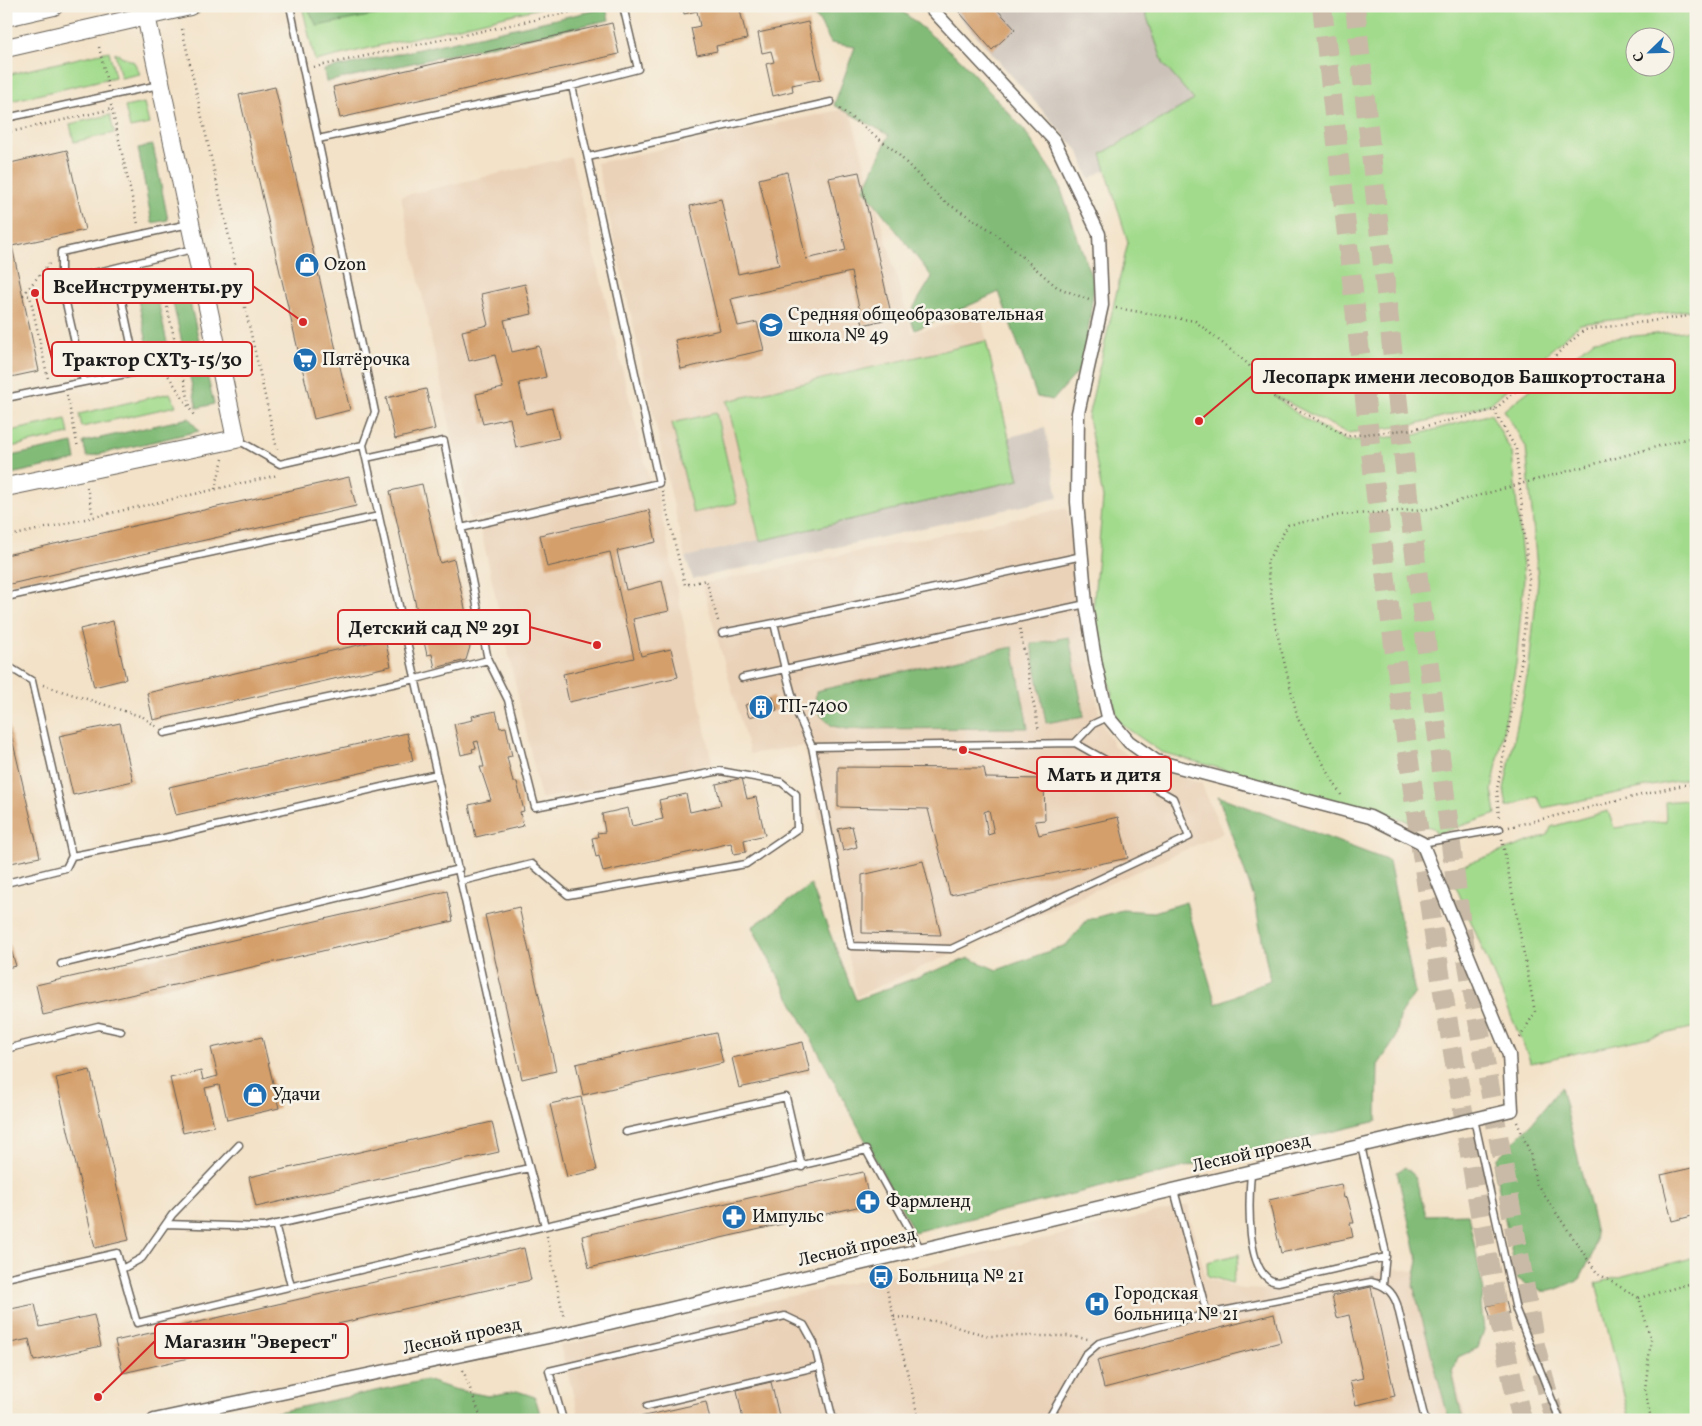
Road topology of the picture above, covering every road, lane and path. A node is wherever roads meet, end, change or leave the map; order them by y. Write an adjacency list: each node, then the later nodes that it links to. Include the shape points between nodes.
1 (54, 6): 8 (street)
2 (190, 6): 7 (street)
3 (290, 6): 12 (lane)
4 (599, 6): 12 (path)
5 (622, 6): 14 (lane, via 638,69)
6 (929, 6): 31 (street, via 1054,140 1100,234)
7 (145, 11): 11 (street); 13 (street)
8 (6, 17)
9 (182, 29): 47 (path)
10 (99, 47): 15 (path)
11 (6, 48)
12 (303, 70): 20 (lane)
13 (161, 85): 15 (lane); 24 (street)
14 (572, 86): 20 (lane); 22 (lane)
15 (110, 96): 17 (path); 18 (lane)
16 (830, 102): 22 (lane); 31 (path, via 895,151 942,200 992,231 1057,287)
17 (112, 109): 19 (path); 25 (path)
18 (6, 118)
19 (6, 133)
20 (318, 139): 43 (lane, via 375,412)
21 (6, 149): 23 (path)
22 (588, 157): 49 (lane)
23 (6, 160)
24 (190, 223): 26 (street); 30 (lane, via 61,252)
25 (139, 230)
26 (195, 249): 27 (lane); 42 (street)
27 (156, 258): 29 (lane); 38 (path)
28 (51, 260): 34 (path, via 22,295 30,296 48,379)
29 (115, 268): 30 (lane); 35 (lane, via 137,372)
30 (61, 281): 35 (lane)
31 (1102, 305): 39 (path, via 1195,321 1248,364 1272,396 1348,436 1413,430); 57 (street, via 1078,413 1077,502)
32 (1696, 315): 39 (path, via 1584,330)
33 (150, 375): 38 (path, via 166,372)
34 (40, 381)
35 (84, 382): 37 (lane)
36 (66, 391): 44 (path)
37 (6, 398)
38 (191, 410): 40 (path)
39 (1494, 410): 50 (path, via 1516,449)
40 (195, 417)
41 (1696, 436): 50 (path)
42 (236, 439): 47 (lane); 51 (street)
43 (363, 445): 45 (lane); 47 (lane)
44 (78, 448)
45 (366, 458): 54 (lane); 55 (lane, via 444,441)
46 (223, 459): 52 (path)
47 (280, 464): 52 (path, via 282,474)
48 (86, 483): 53 (path)
49 (659, 483): 55 (lane); 62 (path, via 685,585 706,580)
50 (1520, 484): 76 (path, via 1429,509 1340,515 1288,525 1267,562 1275,624 1298,719); 77 (path, via 1529,579 1521,664 1497,789)
51 (6, 487)
52 (215, 489): 53 (path)
53 (93, 516): 56 (path)
54 (379, 516): 58 (lane); 67 (lane)
55 (461, 528): 63 (lane)
56 (6, 537)
57 (1082, 556): 59 (street); 61 (lane)
58 (6, 598)
59 (1086, 604): 60 (lane); 69 (street)
60 (1018, 619): 65 (lane); 72 (path)
61 (774, 623): 62 (lane); 65 (lane)
62 (722, 633)
63 (488, 660): 67 (lane); 81 (lane, via 508,700 534,807 720,771 781,782 796,794 797,829 746,864 568,895 532,864)
64 (6, 665): 68 (lane)
65 (785, 669): 66 (lane); 73 (lane, via 797,713)
66 (742, 678)
67 (416, 679): 70 (lane); 74 (lane)
68 (32, 681): 70 (path, via 143,717); 79 (lane)
69 (1108, 717): 71 (lane, via 1092,724); 76 (street, via 1129,742 1156,761)
70 (164, 733)
71 (1075, 743): 72 (lane); 73 (lane, via 1173,798 1189,837 951,949 852,946)
72 (1041, 744): 73 (lane)
73 (812, 746)
74 (437, 774): 79 (lane, via 164,838); 80 (lane)
75 (1696, 785): 77 (path, via 1683,785)
76 (1351, 812): 78 (street, via 1370,817)
77 (1500, 829): 78 (lane); 86 (path, via 1535,1012)
78 (1422, 843): 86 (street)
79 (72, 856): 82 (lane, via 66,868)
80 (459, 869): 81 (lane); 83 (lane)
81 (462, 881): 93 (lane, via 502,1066)
82 (6, 883)
83 (61, 964)
84 (121, 1031): 85 (lane, via 98,1026)
85 (6, 1049)
86 (1509, 1055): 87 (street)
87 (1512, 1110): 88 (street, Лесной проезд); 107 (path, via 1530,1153 1536,1183 1598,1273)
88 (1474, 1119): 91 (street, Лесной проезд); 122 (lane, via 1516,1310)
89 (626, 1132): 92 (lane, via 786,1097)
90 (239, 1145): 96 (lane)
91 (1361, 1146): 94 (street, Лесной проезд); 100 (lane)
92 (802, 1167): 98 (lane); 99 (lane, via 866,1150)
93 (529, 1168): 97 (lane); 98 (lane)
94 (1251, 1172): 95 (street, Лесной проезд); 100 (lane, via 1249,1225 1259,1268 1268,1279 1278,1282)
95 (1174, 1190): 99 (street, Лесной проезд); 108 (lane)
96 (166, 1224): 97 (lane, via 264,1227); 101 (lane, via 142,1258)
97 (275, 1224): 105 (lane)
98 (545, 1226): 105 (lane); 110 (path)
99 (922, 1250): 110 (street, Лесной проезд)
100 (1386, 1257): 104 (lane)
101 (122, 1269): 102 (lane, via 118,1254); 105 (lane, via 137,1323)
102 (6, 1278)
103 (1696, 1282): 107 (path)
104 (1383, 1285): 108 (lane, via 1371,1282); 121 (lane, via 1397,1304)
105 (291, 1286)
106 (886, 1286): 109 (path)
107 (1639, 1298): 123 (path, via 1651,1340 1646,1389)
108 (1207, 1314): 111 (lane)
109 (894, 1317): 111 (path, via 945,1322 990,1336 1067,1336 1088,1338); 119 (path)
110 (566, 1333): 112 (street, Лесной проезд)
111 (1099, 1343): 120 (lane, via 1085,1355)
112 (458, 1356): 115 (street, Лесной проезд); 116 (path)
113 (820, 1366): 114 (lane); 117 (lane, via 814,1343 804,1325 785,1316 549,1371); 118 (lane)
114 (648, 1406)
115 (154, 1420)
116 (482, 1420)
117 (563, 1420)
118 (833, 1420)
119 (919, 1420)
120 (1048, 1420)
121 (1425, 1420)
122 (1560, 1420)
123 (1651, 1420)

